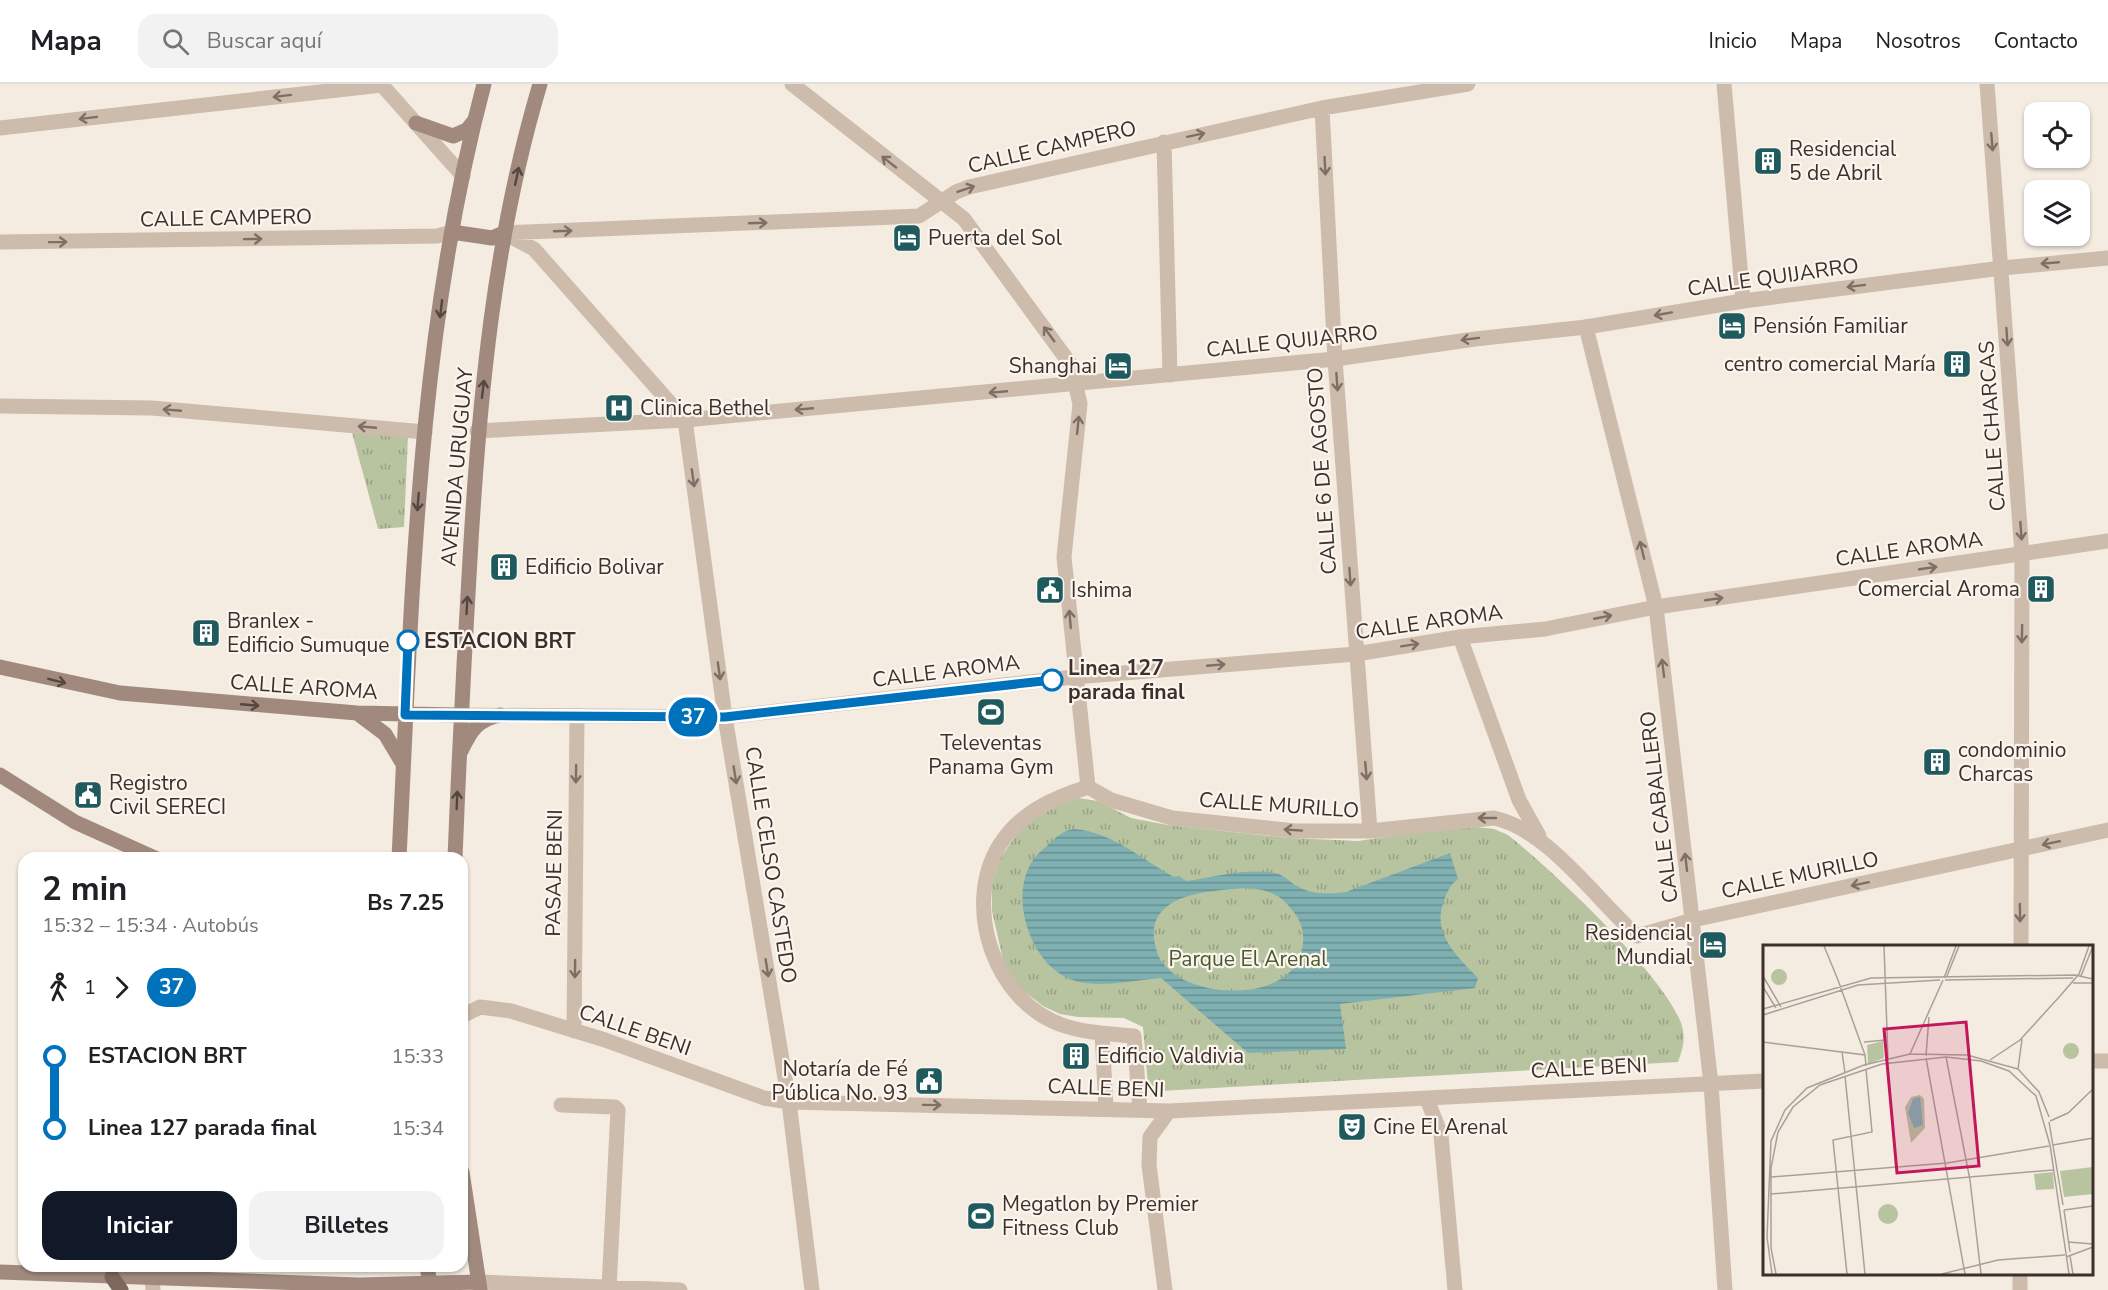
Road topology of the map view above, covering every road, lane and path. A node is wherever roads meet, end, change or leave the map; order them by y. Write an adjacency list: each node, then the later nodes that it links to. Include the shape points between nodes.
1 (381, 84): 11 (street); 12 (street, one-way to 12)
2 (484, 84): 10 (main road, AVENIDA URUGUAY)
3 (540, 84): 17 (main road, AVENIDA URUGUAY, one-way to 3)
4 (792, 84): 15 (street, one-way to 4)
5 (1468, 84): 8 (street, CALLE CAMPERO)
6 (1724, 84): 21 (street)
7 (1987, 84): 20 (street, CALLE CHARCAS, one-way to 20)
8 (1390, 90): 9 (street, CALLE CAMPERO)
9 (1322, 108): 13 (street, CALLE CAMPERO, one-way to 9); 23 (street, CALLE 6 DE AGOSTO, one-way to 23)
10 (475, 120): 11 (main road, via 467,130 453,136); 14 (main road, AVENIDA URUGUAY)
11 (416, 123): 14 (street)
12 (0, 128)
13 (1164, 142): 15 (street, CALLE CAMPERO, one-way to 13, via 969,187); 24 (street)
14 (464, 176): 16 (main road, AVENIDA URUGUAY)
15 (944, 201): 17 (street, CALLE CAMPERO, one-way to 15, via 919,216); 25 (street, one-way to 15, via 1071,365 964,219)
16 (452, 232): 17 (main road, via 492,238); 18 (street, CALLE CAMPERO, one-way to 16, via 437,236); 29 (main road, AVENIDA URUGUAY, one-way to 29)
17 (504, 233): 27 (street, via 534,249); 28 (main road, AVENIDA URUGUAY, one-way to 17)
18 (0, 243)
19 (2108, 258): 20 (street, CALLE QUIJARRO, one-way to 20)
20 (2002, 268): 21 (street, CALLE QUIJARRO, one-way to 21); 31 (street, CALLE CHARCAS, one-way to 31)
21 (1743, 301): 22 (street, CALLE QUIJARRO, one-way to 22)
22 (1586, 327): 23 (street, CALLE QUIJARRO, one-way to 23); 32 (street, CALLE CABALLERO, one-way to 22)
23 (1335, 358): 24 (street, CALLE QUIJARRO); 34 (street, CALLE 6 DE AGOSTO, one-way to 34)
24 (1170, 375): 25 (street, CALLE QUIJARRO)
25 (1078, 384): 27 (street, CALLE QUIJARRO, one-way to 27); 36 (street, one-way to 25, via 1064,557 1080,404)
26 (0, 406): 29 (street, one-way to 26, via 152,408)
27 (685, 420): 28 (street, CALLE QUIJARRO); 42 (street, CALLE CELSO CASTEDO, one-way to 42)
28 (477, 431): 39 (main road, AVENIDA URUGUAY, one-way to 28)
29 (425, 432): 38 (main road, AVENIDA URUGUAY, one-way to 38, via 412,572)
30 (2108, 541): 31 (street, CALLE AROMA)
31 (2022, 554): 32 (street, CALLE AROMA, one-way to 31); 50 (street, CALLE CHARCAS, one-way to 50)
32 (1656, 607): 33 (street, CALLE AROMA, one-way to 32, via 1545,629); 54 (street, CALLE CABALLERO, one-way to 32)
33 (1460, 637): 34 (street, CALLE AROMA, one-way to 33); 49 (street, CALLE MURILLO, via 1519,800)
34 (1356, 654): 36 (street, CALLE AROMA, one-way to 34); 48 (street, CALLE 6 DE AGOSTO, one-way to 48)
35 (0, 667): 37 (main road, CALLE AROMA, one-way to 37, via 102,691)
36 (1074, 677): 42 (street, CALLE AROMA); 46 (street)
37 (357, 713): 38 (main road, CALLE AROMA); 44 (main road, via 385,734)
38 (405, 715): 39 (main road, CALLE AROMA); 44 (main road, AVENIDA URUGUAY)
39 (460, 715): 40 (street, CALLE AROMA); 43 (main road, AVENIDA URUGUAY)
40 (500, 715): 41 (street, CALLE AROMA); 43 (main road, via 485,718 470,732)
41 (577, 716): 42 (street, CALLE AROMA); 57 (street, PASAJE BENI, one-way to 57)
42 (725, 717): 64 (street, CALLE CELSO CASTEDO, one-way to 64)
43 (459, 756): 53 (main road, AVENIDA URUGUAY, one-way to 43)
44 (403, 764): 52 (main road, AVENIDA URUGUAY)
45 (0, 775): 51 (main road)
46 (1088, 788): 48 (street, CALLE MURILLO, one-way to 46, via 1295,831 1172,818 1111,800); 58 (street, via 1035,808 1000,844 989,864 984,899 991,946 1008,985 1041,1014 1062,1025)
47 (2108, 830): 50 (street, CALLE MURILLO, one-way to 50)
48 (1370, 831): 49 (street, CALLE MURILLO, one-way to 48, via 1510,821 1494,818)
49 (1540, 839): 54 (street, CALLE MURILLO, via 1637,936)
50 (2019, 849): 54 (street, CALLE MURILLO, one-way to 54); 55 (street, CALLE CHARCAS, one-way to 55)
51 (129, 852)
52 (399, 852)
53 (455, 852)
54 (1693, 920): 62 (street, CALLE CABALLERO)
55 (2021, 945)
56 (468, 1013): 57 (street, CALLE BENI, via 480,1007 511,1011)
57 (574, 1030): 64 (street, CALLE BENI, via 764,1098)
58 (1102, 1033): 66 (street); 67 (street, via 1134,1036)
59 (2108, 1061): 60 (street)
60 (2093, 1062)
61 (1763, 1081): 62 (street, CALLE BENI)
62 (1711, 1084): 63 (street, CALLE BENI); 82 (street, CALLE CABALLERO)
63 (1427, 1099): 68 (street, CALLE BENI); 81 (street, via 1441,1136)
64 (789, 1102): 66 (street, CALLE BENI, one-way to 66); 79 (street, CALLE CELSO CASTEDO)
65 (561, 1105): 76 (street, via 618,1110)
66 (1106, 1108): 67 (street, CALLE BENI)
67 (1140, 1110): 68 (street, CALLE BENI)
68 (1169, 1111): 80 (street, via 1150,1137 1149,1166)
69 (468, 1212): 74 (main road)
70 (0, 1272): 71 (main road)
71 (112, 1277): 72 (main road); 77 (main road)
72 (152, 1278): 73 (main road)
73 (430, 1286): 74 (main road)
74 (479, 1286): 75 (street)
75 (512, 1288): 76 (street)
76 (609, 1288): 78 (street)
77 (121, 1290)
78 (680, 1290)
79 (812, 1290)
80 (1165, 1290)
81 (1455, 1290)
82 (1725, 1290)

